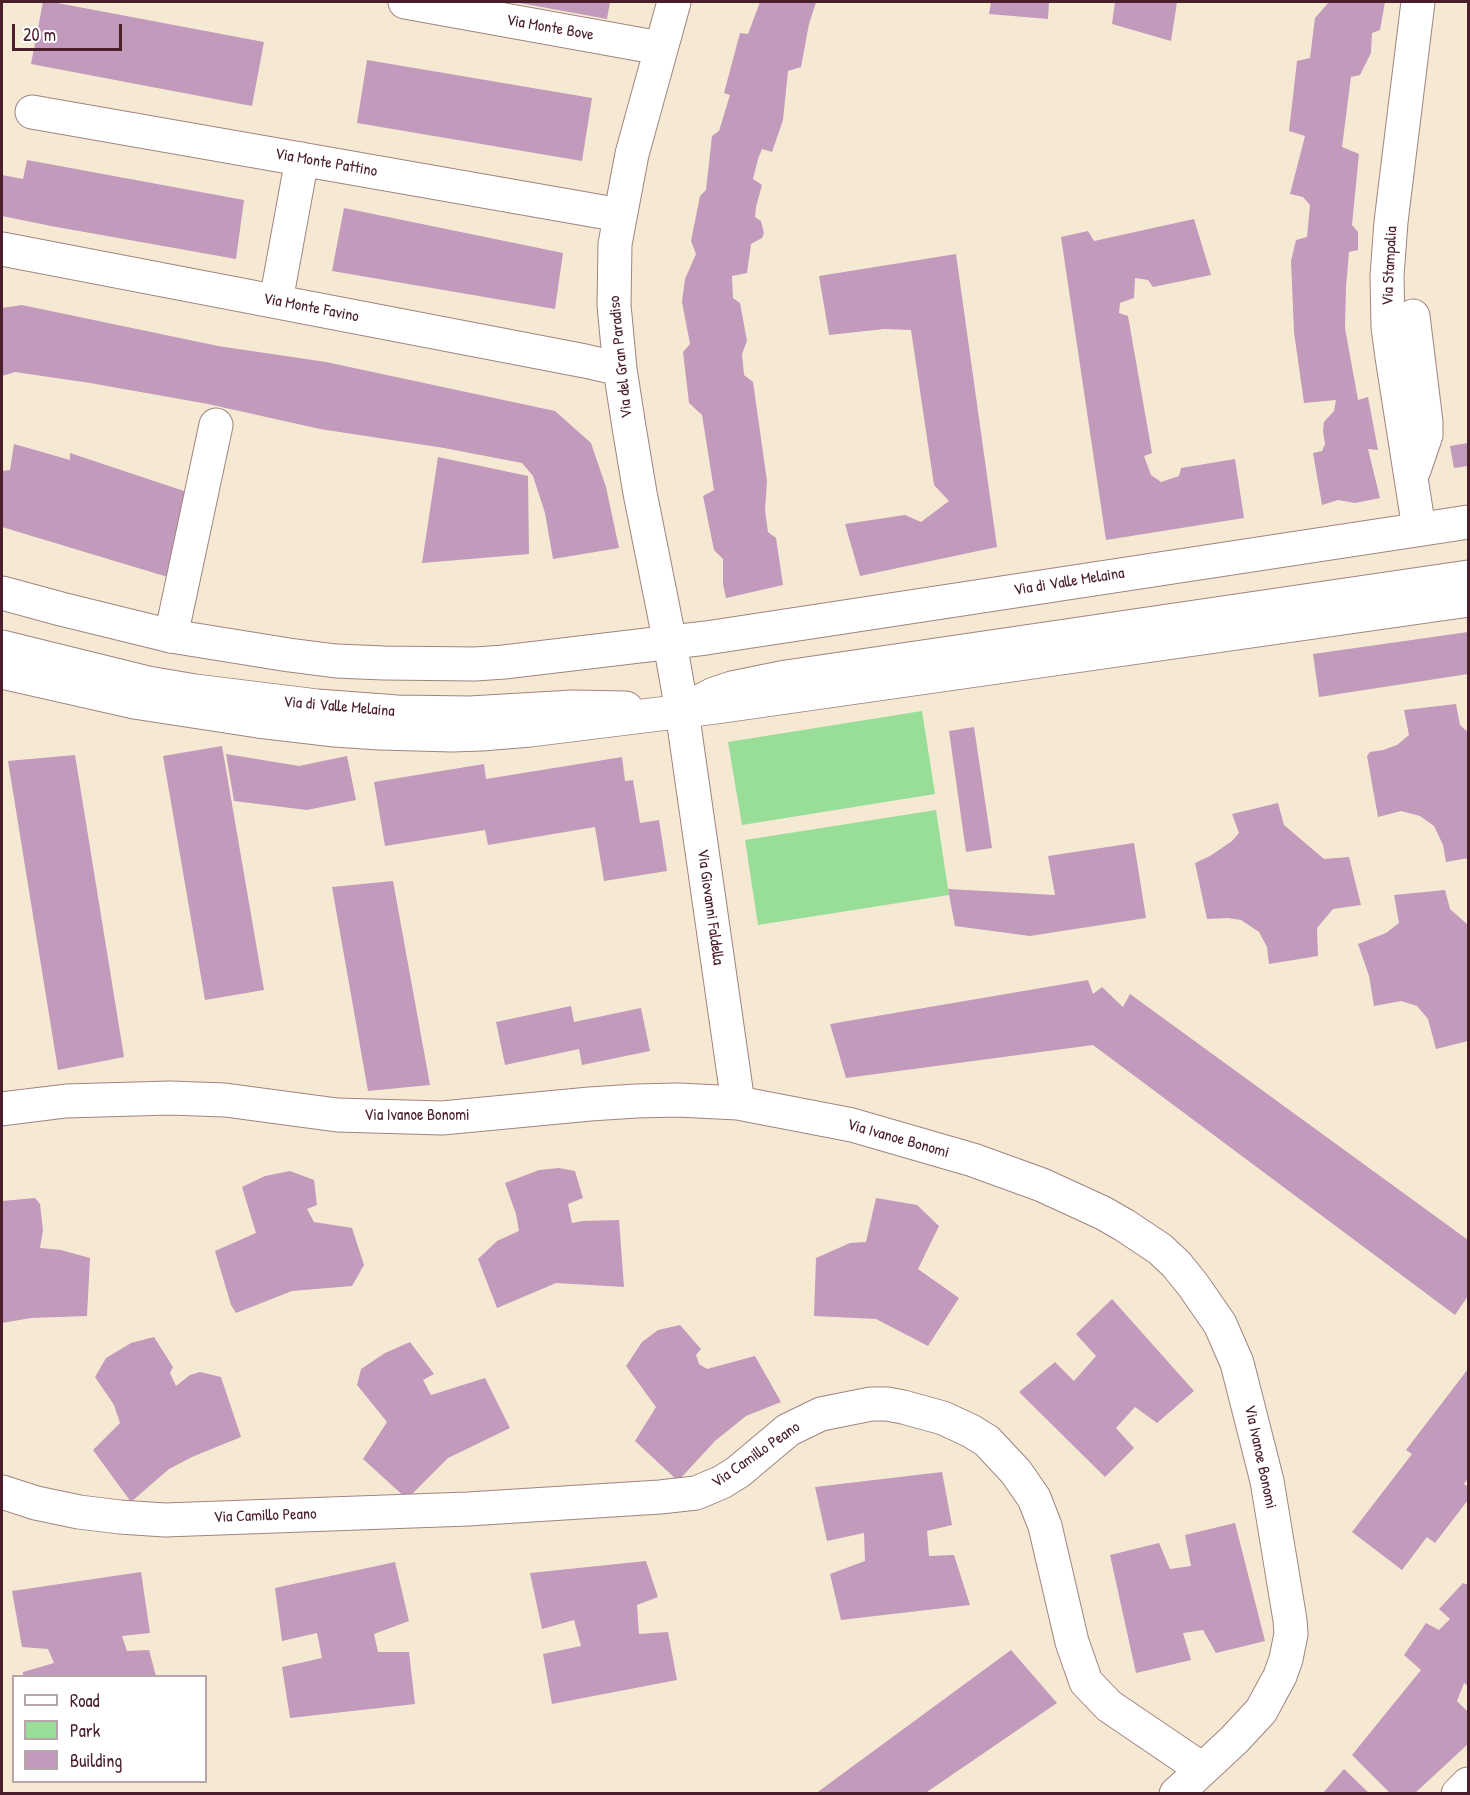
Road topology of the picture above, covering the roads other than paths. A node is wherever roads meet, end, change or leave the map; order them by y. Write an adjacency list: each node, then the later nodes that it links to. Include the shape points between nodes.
1 (405, 2): 4 (street, Via Monte Bove)
2 (674, 2): 4 (street, Via del Gran Paradiso)
3 (1418, 2): 13 (street, Via Stampalia, via 1387,276 1390,342)
4 (660, 48): 7 (street, Via del Gran Paradiso)
5 (32, 112): 6 (street, Via Monte Pattino)
6 (302, 159): 7 (street, Via Monte Pattino); 9 (street)
7 (620, 215): 11 (street, Via del Gran Paradiso, via 613,285)
8 (2, 249): 9 (street, Via Monte Favino)
9 (276, 302): 11 (street, Via Monte Favino)
10 (1413, 316): 13 (street, via 1426,422 1424,443)
11 (620, 369): 20 (street, Via del Gran Paradiso)
12 (216, 425): 19 (street)
13 (1411, 479): 15 (street, Via Stampalia)
14 (1468, 522): 15 (street, Via di Valle Melaina)
15 (1419, 529): 20 (street, Via di Valle Melaina)
16 (1468, 577): 23 (street, Via di Valle Melaina, via 786,677 732,688)
17 (2, 593): 19 (street, Via di Valle Melaina)
18 (1468, 600): 23 (street, Via di Valle Melaina)
19 (171, 636): 20 (street, Via di Valle Melaina, via 289,656 410,664 504,662)
20 (670, 643): 23 (street)
21 (2, 647): 23 (street, Via di Valle Melaina, via 148,683 317,706 408,713 606,706)
22 (2, 672): 23 (street, Via di Valle Melaina, via 193,712 380,733 452,735 530,730)
23 (682, 711): 24 (street, Via Giovanni Faldella)
24 (738, 1103): 25 (street, Via Ivanoe Bonomi, via 636,1101 442,1118 337,1115 225,1100 170,1098 66,1101); 27 (street, Via Ivanoe Bonomi, via 898,1137 1042,1185 1103,1213 1146,1239 1176,1264 1207,1304 1230,1344 1246,1394 1267,1481 1291,1634 1280,1676 1261,1711)
25 (2, 1109)
26 (2, 1492): 27 (street, Via Camillo Peano, via 79,1512 165,1520 468,1509 660,1497 696,1493 722,1482 788,1430 821,1414 871,1404 903,1407 971,1431 987,1441 1016,1472 1034,1498 1045,1526 1072,1642 1086,1682 1109,1706)
27 (1202, 1769): 29 (street, Via Ivanoe Bonomi)
28 (1468, 1784): 30 (street)
29 (1176, 1794)
30 (1458, 1794)

